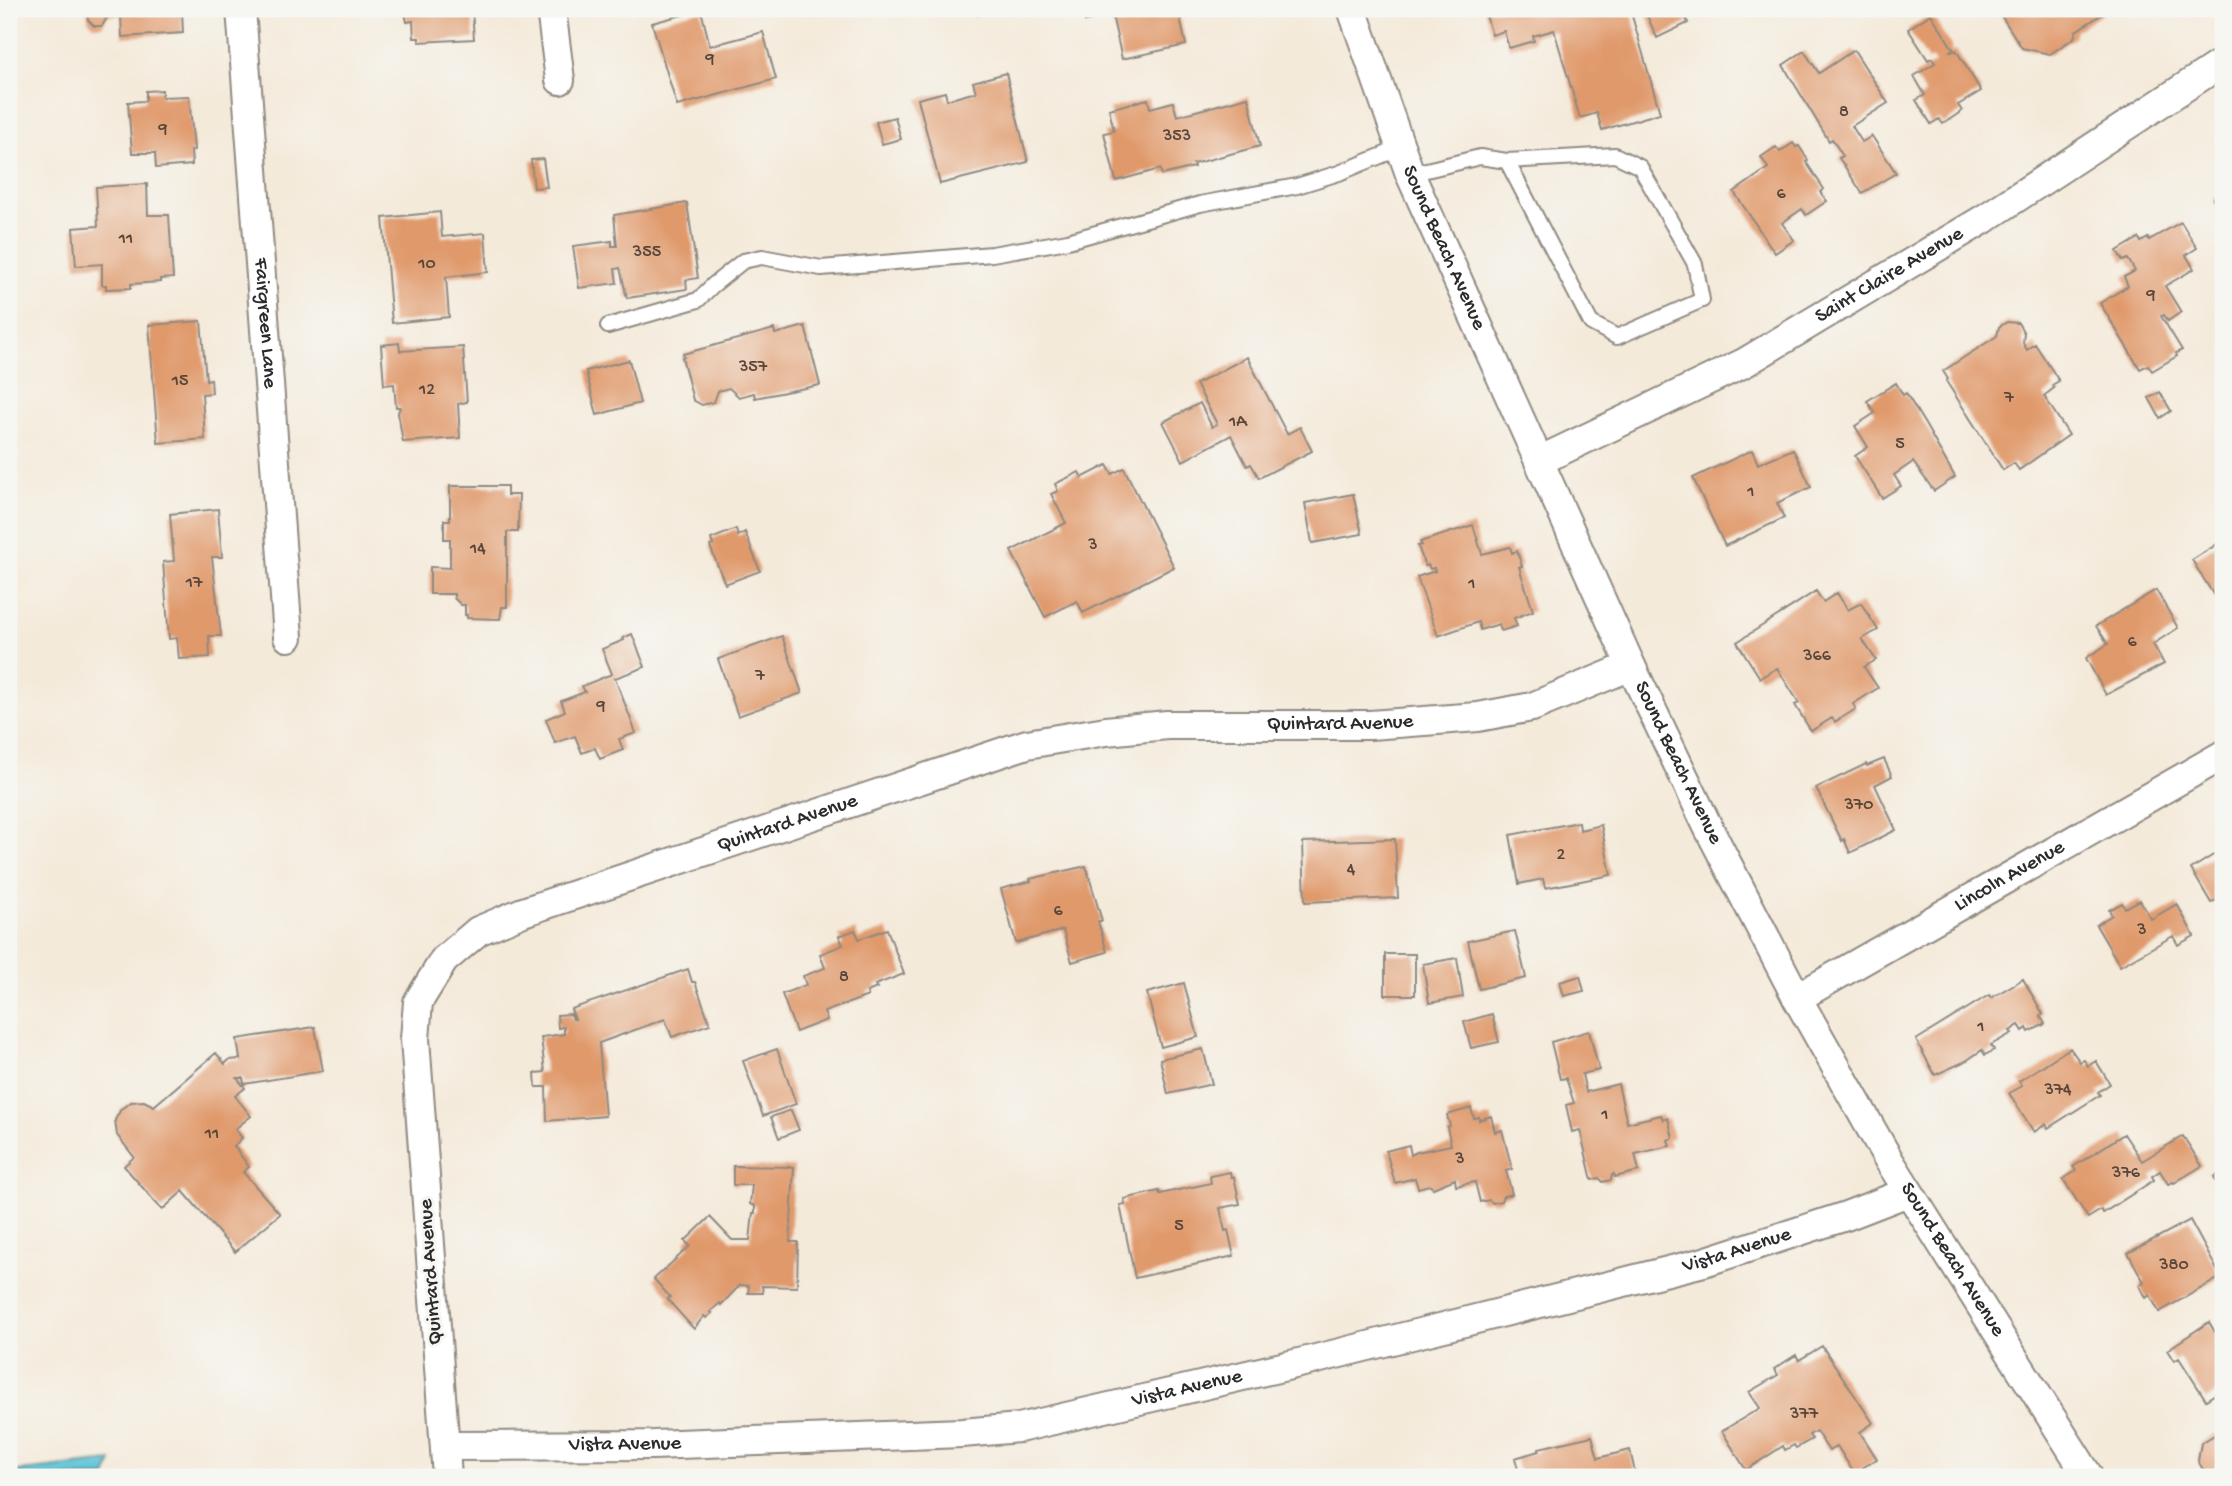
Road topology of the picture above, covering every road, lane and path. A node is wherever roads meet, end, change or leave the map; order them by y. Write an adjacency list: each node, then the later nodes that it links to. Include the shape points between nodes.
1 (241, 9): 10 (street, Fairgreen Lane)
2 (551, 9): 5 (street)
3 (1352, 9): 6 (street, Sound Beach Avenue)
4 (2223, 62): 9 (street, Saint Claire Avenue, via 1984,219 1744,363)
5 (560, 80)
6 (1405, 161): 7 (lane, via 1480,157); 8 (lane, via 1200,204 1068,241 992,254 821,268 762,257 743,261 698,300); 9 (street, Sound Beach Avenue)
7 (1507, 161): 7 (lane, via 1591,323 1617,337 1702,300 1695,264 1640,167 1615,155)
8 (608, 326)
9 (1539, 461): 11 (street, Sound Beach Avenue)
10 (288, 637)
11 (1631, 666): 13 (street, Sound Beach Avenue); 15 (street, Quintard Avenue, via 1531,707 1478,717 1370,725 1167,725 1027,744 478,930 444,960 418,1002 415,1039)
12 (2223, 755): 13 (street, Lincoln Avenue)
13 (1797, 998): 14 (street, Sound Beach Avenue)
14 (1908, 1192): 15 (street, Vista Avenue, via 1704,1262 1019,1428 653,1445); 17 (street, Sound Beach Avenue)
15 (445, 1446): 16 (street, Quintard Avenue)
16 (447, 1477)
17 (2089, 1477)

